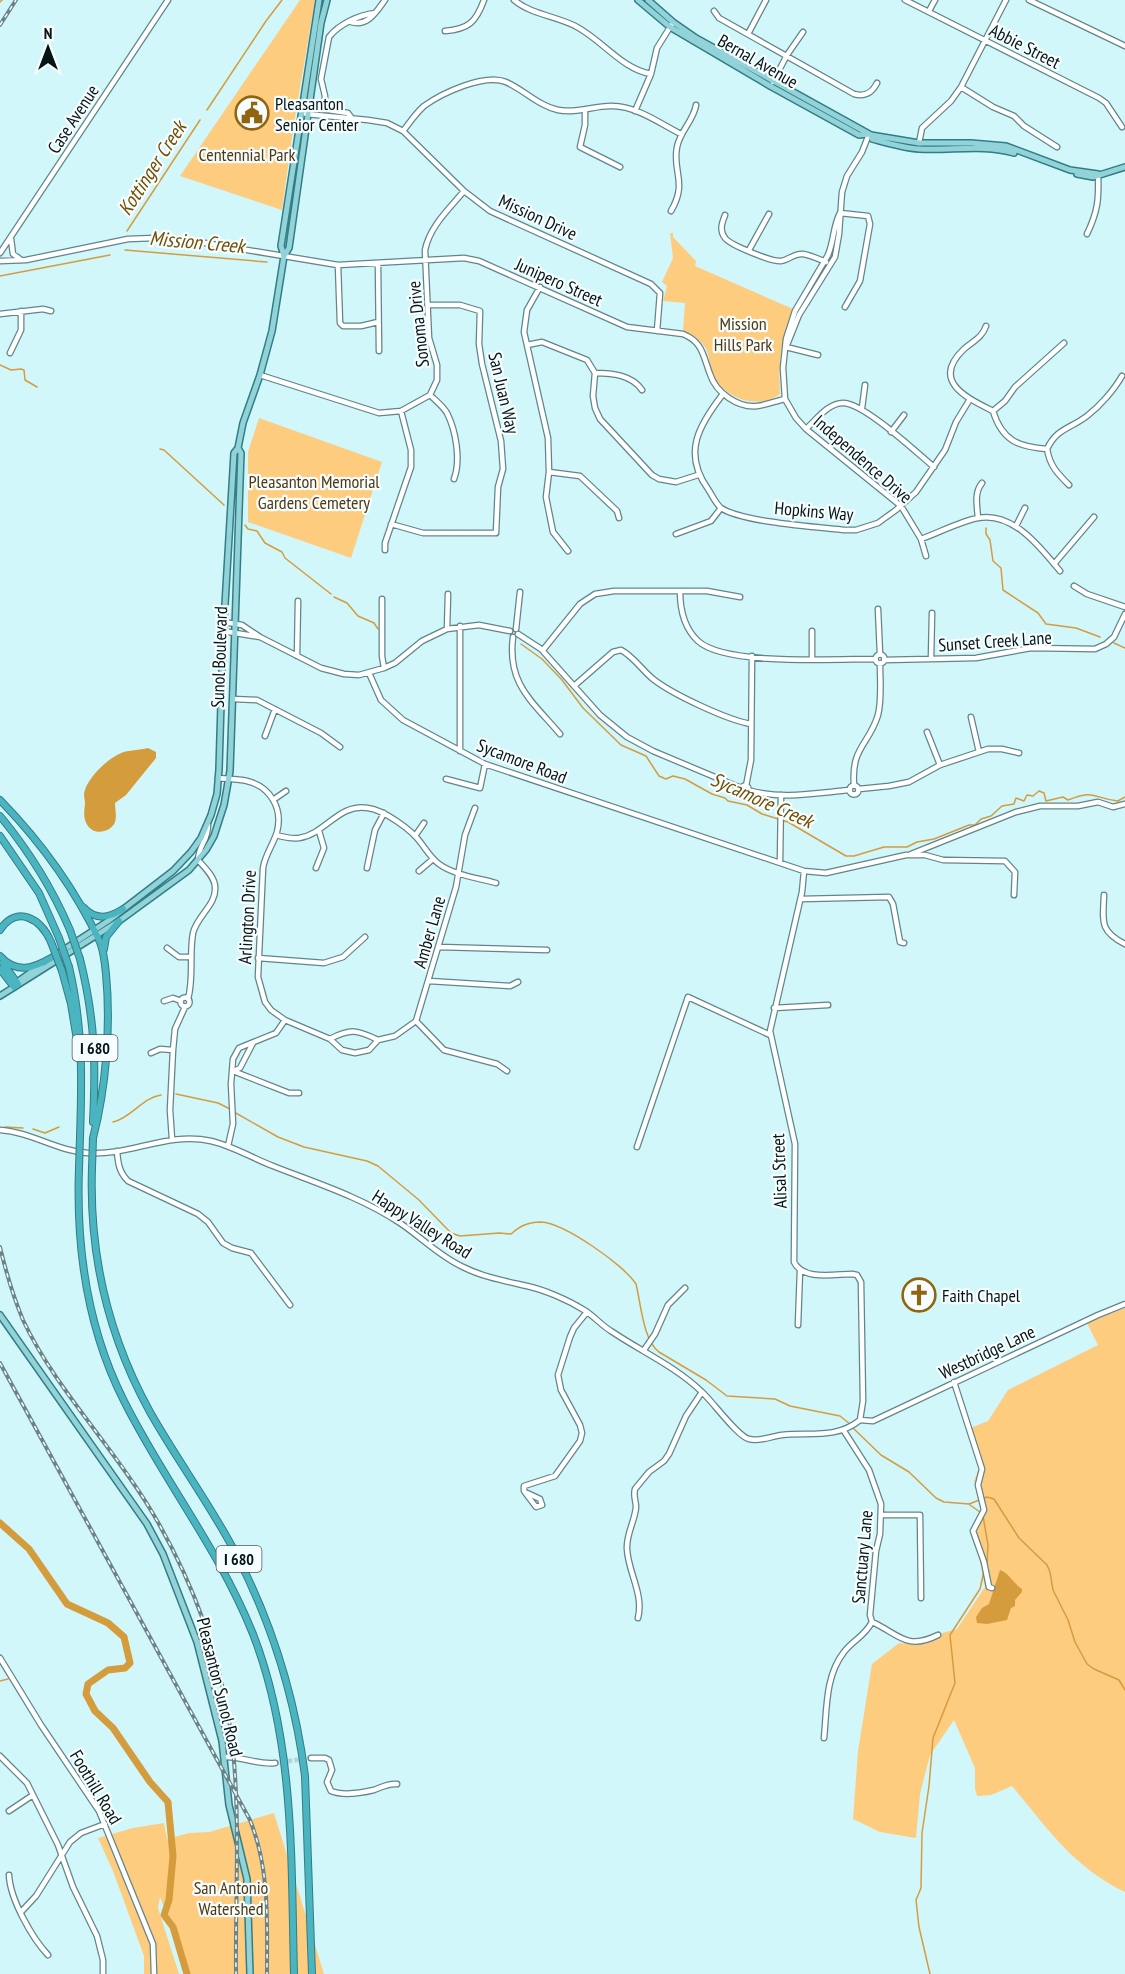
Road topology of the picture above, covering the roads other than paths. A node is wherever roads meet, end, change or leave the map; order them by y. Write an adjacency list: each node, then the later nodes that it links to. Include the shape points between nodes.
1 (168, 0): 52 (street, Case Avenue)
2 (319, 0): 29 (main road, Sunol Boulevard)
3 (327, 0): 30 (main road, Sunol Boulevard)
4 (385, 0): 31 (street, via 375,13 333,31 321,79)
5 (484, 0): 17 (street, via 472,23)
6 (514, 0): 23 (street, via 576,26 627,65)
7 (638, 0): 16 (main road, Bernal Avenue)
8 (648, 0): 16 (main road, Bernal Avenue)
9 (766, 0): 19 (street)
10 (905, 0): 15 (street, Abbie Street)
11 (935, 0): 15 (street)
12 (1006, 0): 20 (street)
13 (1029, 0): 21 (street)
14 (714, 11): 19 (street)
15 (929, 11): 20 (street, Abbie Street)
16 (672, 25): 23 (street, via 657,48); 24 (main road, Bernal Avenue); 26 (main road, Bernal Avenue)
17 (445, 31)
18 (803, 32): 22 (street)
19 (748, 34): 22 (street)
20 (984, 41): 27 (street); 37 (street, Abbie Street, via 1099,98)
21 (1125, 46)
22 (787, 55): 24 (street); 25 (street, via 854,94 868,94)
23 (651, 74): 33 (street)
24 (774, 80): 26 (street); 40 (main road, Bernal Avenue)
25 (877, 83)
26 (770, 86): 40 (main road, Bernal Avenue, via 860,135)
27 (961, 87): 41 (street, via 922,128); 42 (street, via 1014,116)
28 (696, 105): 39 (street)
29 (302, 106): 30 (street, Mission Drive); 34 (main road, Sunol Boulevard)
30 (309, 107): 31 (street, Mission Drive); 35 (main road, Sunol Boulevard)
31 (324, 110): 36 (street, Mission Drive, via 348,113)
32 (585, 110): 33 (street, via 616,106); 38 (street, via 550,108 507,82 489,79 425,106); 43 (street, via 580,147)
33 (635, 111): 39 (street)
34 (301, 114): 35 (street, Mission Drive); 55 (main road, Sunol Boulevard, via 281,246)
35 (308, 114): 36 (street, Mission Drive); 55 (main road, Sunol Boulevard, via 289,248)
36 (351, 117): 38 (street, Mission Drive, via 387,123)
37 (1122, 128)
38 (403, 131): 46 (street, Mission Drive)
39 (681, 134): 47 (street, via 677,149 678,199)
40 (870, 134): 41 (main road, Bernal Avenue); 45 (main road, Bernal Avenue, via 872,139 917,149 994,148 1028,156 1064,171 1094,177); 48 (street, Independence Drive, via 844,183)
41 (919, 143): 45 (main road, Bernal Avenue, via 1005,146 1070,170)
42 (1057, 147)
43 (620, 167)
44 (1125, 167): 45 (main road, Bernal Avenue)
45 (1098, 174): 51 (street, via 1099,200)
46 (464, 191): 57 (street, Sonoma Drive, via 427,240); 71 (street, Mission Drive, via 490,211 651,284 660,293)
47 (671, 211)
48 (840, 213): 59 (street, Independence Drive); 61 (street, Independence Drive, via 838,245); 65 (street, via 868,216 870,224 860,281)
49 (768, 214): 53 (street)
50 (725, 215): 53 (street, via 725,238)
51 (1087, 234)
52 (11, 237): 54 (street, Case Avenue); 56 (street, via 13,254)
53 (749, 250): 59 (street, via 774,261 802,254)
54 (0, 253)
55 (284, 256): 56 (street, Junipero Street, via 154,238 128,239); 62 (street, Junipero Street); 79 (main road, Sunol Boulevard, via 274,321)
56 (23, 260): 58 (street, Junipero Street)
57 (425, 260): 60 (street, Junipero Street); 63 (street, Junipero Street, via 479,261); 64 (street, Sonoma Drive)
58 (0, 261)
59 (824, 261): 61 (street); 74 (street, Independence Drive, via 792,318)
60 (378, 263): 62 (street, Junipero Street); 69 (street)
61 (831, 264): 74 (street, Independence Drive, via 799,315)
62 (338, 265): 69 (street, via 340,323 343,326)
63 (540, 287): 71 (street, Junipero Street, via 627,327); 73 (street, via 527,310)
64 (428, 305): 84 (street, Sonoma Drive, via 437,380); 109 (street, San Juan Way, via 460,304 480,311 480,354 501,441 503,469 498,487 496,533 423,533)
65 (845, 307)
66 (21, 311): 67 (street); 68 (street); 76 (street, via 21,330)
67 (51, 311)
68 (0, 314)
69 (378, 322): 75 (street)
70 (986, 326): 86 (street, via 950,371 954,386)
71 (657, 331): 83 (street, Junipero Street, via 683,334 697,342 710,375)
72 (1064, 343): 89 (street)
73 (527, 345): 78 (street, via 542,342 587,360); 96 (street, via 548,438)
74 (786, 347): 77 (street); 85 (street, Independence Drive)
75 (379, 351)
76 (10, 353)
77 (818, 355)
78 (595, 373): 82 (street, via 622,376 638,383); 98 (street, via 592,396 600,419 652,475 668,482)
79 (260, 375): 88 (street, via 379,413); 93 (main road, Sunol Boulevard)
80 (1122, 376): 94 (street, via 1090,414 1053,437)
81 (865, 386): 87 (street)
82 (642, 390)
83 (723, 394): 85 (street, via 745,406); 98 (street, via 698,434)
84 (430, 395): 88 (street); 99 (street, via 446,411 458,449)
85 (785, 399): 91 (street, Independence Drive)
86 (970, 399): 89 (street); 95 (street, Hopkins Way)
87 (862, 408): 91 (street, via 843,403 829,408); 92 (street)
88 (401, 411): 109 (street, via 411,467)
89 (993, 411): 94 (street, via 1008,438 1028,448)
90 (904, 415): 92 (street)
91 (806, 429): 102 (street, Independence Drive)
92 (891, 432): 95 (street)
93 (238, 448): 97 (main road, Sunol Boulevard, via 234,453); 103 (main road, Sunol Boulevard)
94 (1047, 449): 101 (street, via 1050,463)
95 (934, 467): 102 (street, Hopkins Way)
96 (549, 472): 107 (street, via 580,476 617,511); 114 (street, via 546,497 553,532)
97 (234, 474): 103 (main road, via 235,505); 129 (main road, Sunol Boulevard)
98 (698, 475): 104 (street)
99 (454, 479)
100 (982, 483): 108 (street, via 976,500)
101 (1069, 485)
102 (901, 506): 104 (street, Hopkins Way, via 878,523 844,531 745,518); 112 (street, Independence Drive)
103 (239, 508): 130 (main road, Sunol Boulevard)
104 (721, 508): 111 (street, via 711,521)
105 (1025, 508): 110 (street)
106 (1094, 517): 116 (street)
107 (619, 518)
108 (978, 518): 110 (street, via 1003,520); 112 (street)
109 (391, 524): 113 (street)
110 (1016, 526): 116 (street)
111 (676, 534)
112 (921, 539): 115 (street, Independence Drive)
113 (385, 550)
114 (568, 551)
115 (926, 556)
116 (1054, 564): 117 (street)
117 (1060, 571)
118 (1074, 586): 125 (street)
119 (680, 591): 122 (street, via 716,591); 138 (street, via 595,594 580,604); 141 (street, via 685,622 699,642 726,654)
120 (520, 592): 136 (street)
121 (448, 594): 132 (street)
122 (740, 597)
123 (382, 599): 146 (street)
124 (298, 601): 140 (street)
125 (1125, 607)
126 (878, 609): 139 (street)
127 (932, 613): 144 (street)
128 (1125, 614): 144 (street, Sunset Creek Lane, via 1114,637 1095,649 1031,648 976,658)
129 (224, 622): 130 (street); 133 (main road, Sunol Boulevard)
130 (235, 624): 135 (main road, Sunol Boulevard); 137 (street)
131 (460, 626): 132 (street); 136 (street, via 486,625); 157 (street)
132 (447, 629): 146 (street)
133 (223, 631): 135 (street); 162 (main road, Sunol Boulevard)
134 (812, 631): 142 (street)
135 (234, 633): 137 (street); 149 (main road, Sunol Boulevard)
136 (514, 633): 138 (street); 154 (street, via 511,654 520,687)
137 (261, 637): 140 (street)
138 (543, 650): 148 (street)
139 (880, 654): 143 (street); 145 (street)
140 (297, 656): 147 (street, via 344,674)
141 (752, 656): 142 (street); 152 (street)
142 (812, 659): 143 (street)
143 (875, 659): 145 (street)
144 (931, 659): 145 (street, Sunset Creek Lane)
145 (882, 662): 165 (street, via 877,717 854,761)
146 (384, 668): 147 (street)
147 (369, 673): 157 (street, Sycamore Road, via 381,700 404,720)
148 (574, 686): 152 (street, via 613,652 621,650 667,689); 166 (street, via 627,737)
149 (233, 699): 150 (street, via 257,700); 163 (main road, Sunol Boulevard)
150 (275, 709): 155 (street); 156 (street)
151 (971, 717): 158 (street)
152 (751, 724): 166 (street, via 751,760)
153 (927, 732): 161 (street)
154 (560, 734)
155 (265, 736)
156 (340, 747)
157 (460, 751): 160 (street, Sycamore Road)
158 (979, 752): 159 (street, via 1002,749); 161 (street)
159 (1019, 753)
160 (485, 764): 164 (street, via 480,788); 184 (street, Sycamore Road)
161 (940, 765): 165 (street, via 909,782)
162 (218, 778): 163 (street); 176 (main road, Sunol Boulevard)
163 (229, 779): 170 (street, via 260,786); 183 (main road, Sunol Boulevard, via 219,824 212,842)
164 (446, 779)
165 (856, 787): 168 (street)
166 (745, 788): 168 (street)
167 (286, 791): 170 (street)
168 (781, 795): 184 (street)
169 (0, 800): 194 (highway, via 48,856)
170 (273, 800): 178 (street, Arlington Drive, via 278,813)
171 (1125, 804): 181 (street, via 1113,807 1098,802 1032,808)
172 (475, 808): 189 (street, Amber Lane, via 465,835)
173 (384, 813): 177 (street, via 351,808 333,817); 180 (street); 186 (street, via 375,830)
174 (0, 816): 234 (highway, I 680, bridge, via 50,887 80,960 93,1025)
175 (424, 823): 180 (street)
176 (208, 824): 183 (street, Sunol Boulevard, via 208,838 198,850); 195 (main road, Sunol Boulevard, via 181,863)
177 (319, 831): 178 (street, via 300,838); 185 (street, via 324,848)
178 (276, 835): 208 (street, Arlington Drive, via 263,868)
179 (0, 836): 231 (highway, I 680, bridge, via 39,893 59,938 80,1026)
180 (415, 836): 182 (street)
181 (906, 855): 188 (street, via 826,873); 191 (street, via 1005,861 1016,872)
182 (433, 859): 187 (street); 189 (street)
183 (198, 860): 196 (main road, Sunol Boulevard); 207 (street, via 215,887 213,902 201,914 194,932)
184 (780, 862): 188 (street, Sycamore Road)
185 (316, 868)
186 (367, 868)
187 (419, 871)
188 (804, 871): 193 (street, Alisal Street)
189 (460, 872): 190 (street); 202 (street, Amber Lane)
190 (496, 883)
191 (1014, 895)
192 (1104, 895): 201 (street, via 1106,930)
193 (801, 899): 200 (street, via 889,897 900,942); 220 (street, Alisal Street)
194 (76, 900): 195 (highway, via 99,917 113,916); 198 (highway)
195 (123, 909): 198 (main road, Sunol Boulevard)
196 (119, 921): 198 (main road, Sunol Boulevard); 212 (highway, via 105,942)
197 (0, 930): 231 (highway, bridge, via 9,920 26,917 39,922 51,942 71,1004)
198 (94, 933): 206 (main road, Sunol Boulevard); 212 (highway, via 102,948); 213 (main road, Sunol Boulevard)
199 (366, 937): 208 (street, via 343,957 324,963)
200 (904, 943)
201 (1125, 944)
202 (439, 946): 204 (street); 210 (street, Amber Lane)
203 (167, 948): 207 (street, via 179,957)
204 (547, 950)
205 (0, 956): 206 (highway, via 10,965 25,969); 213 (highway)
206 (53, 957): 213 (main road, Sunol Boulevard)
207 (191, 957): 215 (street)
208 (258, 958): 221 (street, Arlington Drive, via 265,1002)
209 (0, 969): 213 (highway)
210 (429, 981): 211 (street, via 510,986); 222 (street, Amber Lane)
211 (518, 982)
212 (107, 985): 234 (highway, via 107,1043)
213 (16, 986): 214 (main road)
214 (0, 996)
215 (188, 999): 217 (street); 219 (street)
216 (164, 1001): 217 (street)
217 (181, 1001): 219 (street)
218 (828, 1005): 220 (street)
219 (185, 1007): 227 (street, via 175,1029)
220 (774, 1008): 223 (street, Alisal Street)
221 (285, 1020): 224 (street); 226 (street, via 276,1032)
222 (416, 1021): 225 (street, via 395,1036); 230 (street, via 444,1050 497,1064)
223 (770, 1035): 237 (street, via 688,997); 239 (street, Alisal Street, via 795,1144 793,1253)
224 (330, 1039): 225 (street, via 356,1030); 225 (street, via 342,1050 355,1053 369,1050)
225 (378, 1041)
226 (253, 1043): 229 (street, via 240,1068); 229 (street, via 239,1048 233,1059)
227 (173, 1050): 228 (street); 235 (street)
228 (151, 1053)
229 (233, 1071): 232 (street, via 289,1093); 236 (street, via 232,1133)
230 (507, 1071)
231 (82, 1072): 275 (highway, I 680, bridge, via 78,1221 88,1298 102,1349 123,1398 230,1582 254,1636 272,1694 289,1805)
232 (299, 1093)
233 (0, 1130): 238 (street, Happy Valley Road, via 24,1133 71,1151)
234 (93, 1138): 276 (highway, I 680, bridge, via 92,1220 98,1270 118,1344 151,1414 247,1575 270,1628 289,1690 305,1785)
235 (172, 1139): 236 (street, Happy Valley Road); 238 (street, Happy Valley Road)
236 (228, 1146): 243 (street, Happy Valley Road, via 365,1203 466,1269 538,1289)
237 (637, 1147)
238 (117, 1151): 242 (street, via 120,1171 128,1181 198,1214 223,1243 251,1253)
239 (800, 1270): 245 (street, Alisal Street); 249 (street, via 857,1275 861,1282)
240 (685, 1288): 246 (street, via 668,1305)
241 (1125, 1304): 247 (street, Westbridge Lane)
242 (290, 1305)
243 (587, 1312): 246 (street, Happy Valley Road); 251 (street, via 574,1328 558,1375 561,1390 580,1425 580,1441 555,1476 525,1484)
244 (0, 1315): 261 (main road, Pleasanton Sunol Road, via 155,1538 197,1642)
245 (798, 1325)
246 (644, 1350): 248 (street, Happy Valley Road)
247 (954, 1382): 249 (street, Westbridge Lane, via 873,1421); 253 (street, via 982,1469 978,1480 982,1514 973,1531)
248 (702, 1392): 250 (street, Happy Valley Road, via 738,1433 749,1439 823,1434); 255 (street, via 664,1461 635,1489 636,1505 627,1550 637,1592)
249 (860, 1420): 250 (street)
250 (849, 1428): 252 (street, Sanctuary Lane, via 876,1488)
251 (527, 1493)
252 (881, 1515): 254 (street, via 920,1515); 256 (street, Sanctuary Lane)
253 (992, 1588)
254 (921, 1598)
255 (638, 1618)
256 (872, 1622): 257 (street, Sanctuary Lane, via 918,1643); 259 (street, via 834,1667)
257 (938, 1635)
258 (0, 1658): 267 (street, Foothill Road)
259 (824, 1738)
260 (0, 1756): 265 (street, via 27,1783)
261 (224, 1757): 263 (street); 274 (main road, Pleasanton Sunol Road, via 229,1805 247,1878)
262 (310, 1758): 264 (street, via 329,1760 332,1770 327,1782 336,1793)
263 (275, 1763)
264 (397, 1784)
265 (33, 1795): 266 (street); 268 (street)
266 (9, 1811)
267 (105, 1824): 268 (street, via 81,1833); 273 (street, Foothill Road, via 153,1944)
268 (62, 1856): 270 (street); 272 (street, via 97,1936)
269 (9, 1875): 270 (street)
270 (21, 1912): 271 (street)
271 (48, 1955)
272 (103, 1974)
273 (154, 1974)
274 (249, 1974)
275 (294, 1974)
276 (312, 1974)

